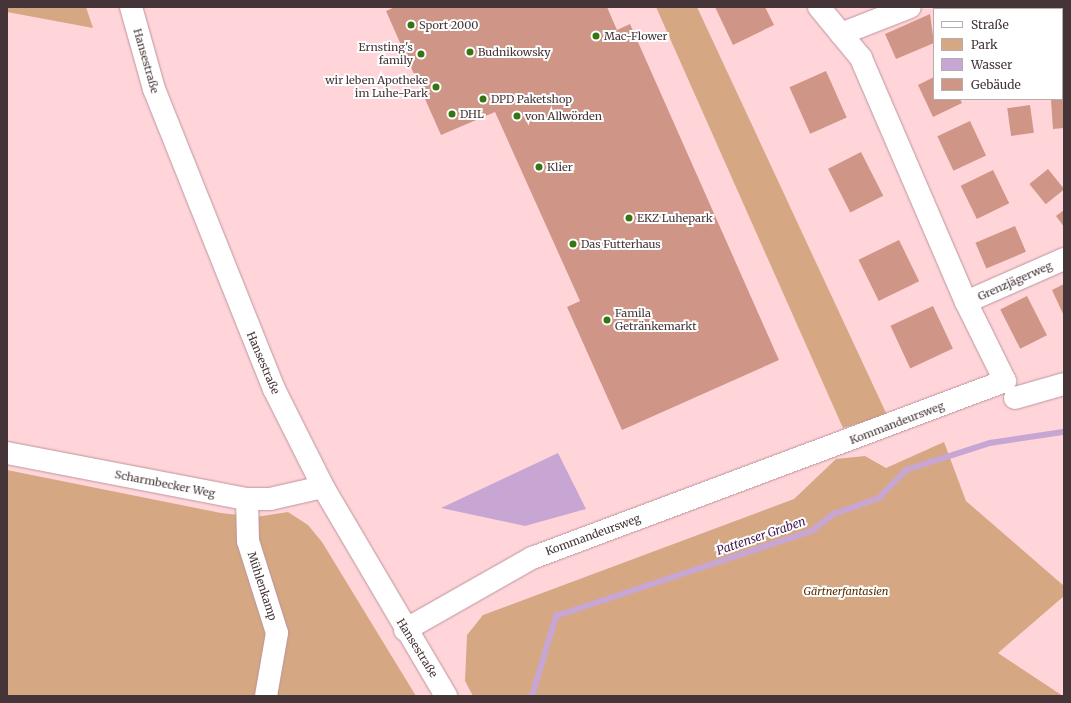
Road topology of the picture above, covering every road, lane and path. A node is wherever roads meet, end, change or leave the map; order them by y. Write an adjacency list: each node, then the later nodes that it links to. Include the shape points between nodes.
1 (131, 7): 10 (street, Hansestraße, via 154,89 231,286 274,389)
2 (819, 7): 4 (street, Kommandeursweg)
3 (910, 7): 4 (street)
4 (841, 34): 6 (street, Kommandeursweg, via 861,58)
5 (1064, 259): 6 (street, Grenzjägerweg)
6 (966, 302): 12 (street, Kommandeursweg, via 1005,382 532,558)
7 (1064, 384): 8 (street)
8 (1015, 398)
9 (7, 453): 11 (street, Scharmbecker Weg)
10 (323, 487): 11 (street, Scharmbecker Weg, via 270,499); 12 (street, Hansestraße)
11 (247, 499): 13 (street, Mühlenkamp, via 248,541 277,633)
12 (405, 630): 14 (street, Hansestraße)
13 (266, 696)
14 (446, 696)

